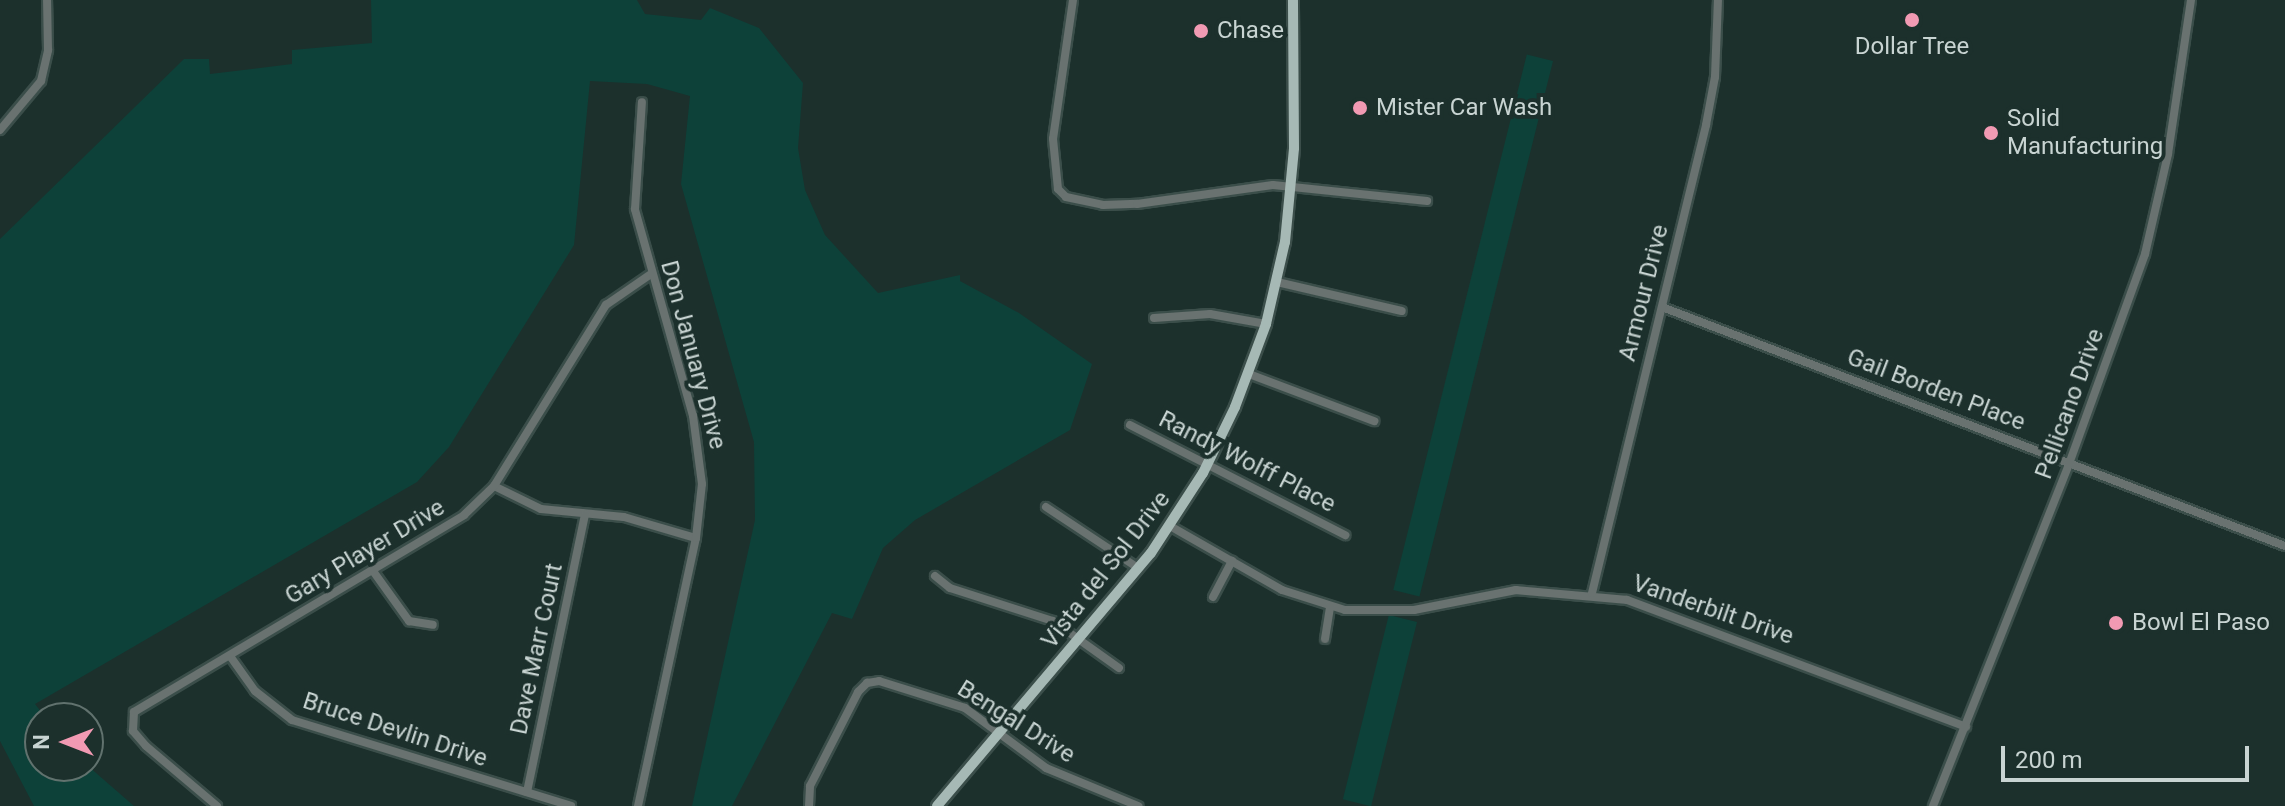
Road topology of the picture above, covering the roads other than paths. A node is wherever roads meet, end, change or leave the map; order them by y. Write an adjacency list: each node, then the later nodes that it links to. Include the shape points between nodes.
1 (47, 0): 7 (street, via 48,50 41,81)
2 (1073, 0): 8 (street, via 1053,139 1061,193 1114,205 1253,185)
3 (1293, 0): 8 (main road, Vista del Sol Drive)
4 (1718, 0): 12 (street, Armour Drive, via 1713,91)
5 (2191, 0): 20 (street, Pellicano Drive, via 2154,222)
6 (642, 102): 10 (street, Don January Drive, via 633,190)
7 (0, 130)
8 (1291, 188): 9 (street); 11 (main road, Vista del Sol Drive)
9 (1427, 201)
10 (651, 274): 21 (street, Gary Player Drive, via 606,305); 26 (street, Don January Drive, via 700,450)
11 (1277, 282): 13 (street); 15 (main road, Vista del Sol Drive)
12 (1662, 307): 20 (street, Gail Borden Place); 32 (street, Armour Drive)
13 (1402, 311)
14 (1154, 318): 15 (street, via 1210,314)
15 (1266, 324): 16 (main road, Vista del Sol Drive)
16 (1249, 374): 17 (street); 19 (main road, Vista del Sol Drive)
17 (1374, 421)
18 (1130, 425): 19 (street, Randy Wolff Place)
19 (1209, 462): 24 (main road, Vista del Sol Drive); 25 (street, Randy Wolff Place)
20 (2069, 464): 27 (street, Gail Borden Place); 40 (street, Pellicano Drive)
21 (494, 486): 23 (street, via 541,509); 30 (street, Gary Player Drive, via 464,515)
22 (1046, 507): 29 (street)
23 (585, 514): 26 (street, via 624,517); 42 (street, Dave Marr Court)
24 (1170, 526): 28 (street, Vanderbilt Drive); 29 (main road, Vista del Sol Drive)
25 (1345, 535)
26 (696, 538): 45 (street, Don January Drive)
27 (2285, 546)
28 (1232, 561): 33 (street); 34 (street, Vanderbilt Drive, via 1282,590)
29 (1138, 568): 37 (main road, Vista del Sol Drive)
30 (373, 571): 35 (street, via 409,621); 38 (street, Gary Player Drive)
31 (935, 576): 37 (street, via 950,588 1053,621)
32 (1592, 593): 34 (street, Vanderbilt Drive, via 1516,590 1400,611); 40 (street, Vanderbilt Drive, via 1672,613)
33 (1213, 597)
34 (1330, 607): 36 (street)
35 (433, 625)
36 (1325, 639)
37 (1078, 641): 39 (street); 41 (main road, Vista del Sol Drive)
38 (230, 656): 42 (street, Bruce Devlin Drive, via 255,691 292,720); 43 (street, Gary Player Drive, via 134,712 131,721 146,746)
39 (1119, 668)
40 (1966, 727): 49 (street, Pellicano Drive)
41 (1000, 733): 46 (street, Bengal Drive, via 956,704 879,681 867,683 810,786); 47 (main road, Vista del Sol Drive); 48 (street, Bengal Drive, via 1046,768)
42 (527, 792): 44 (street, Bruce Devlin Drive)
43 (217, 806)
44 (568, 806)
45 (638, 806)
46 (809, 806)
47 (937, 806)
48 (1138, 806)
49 (1933, 806)

